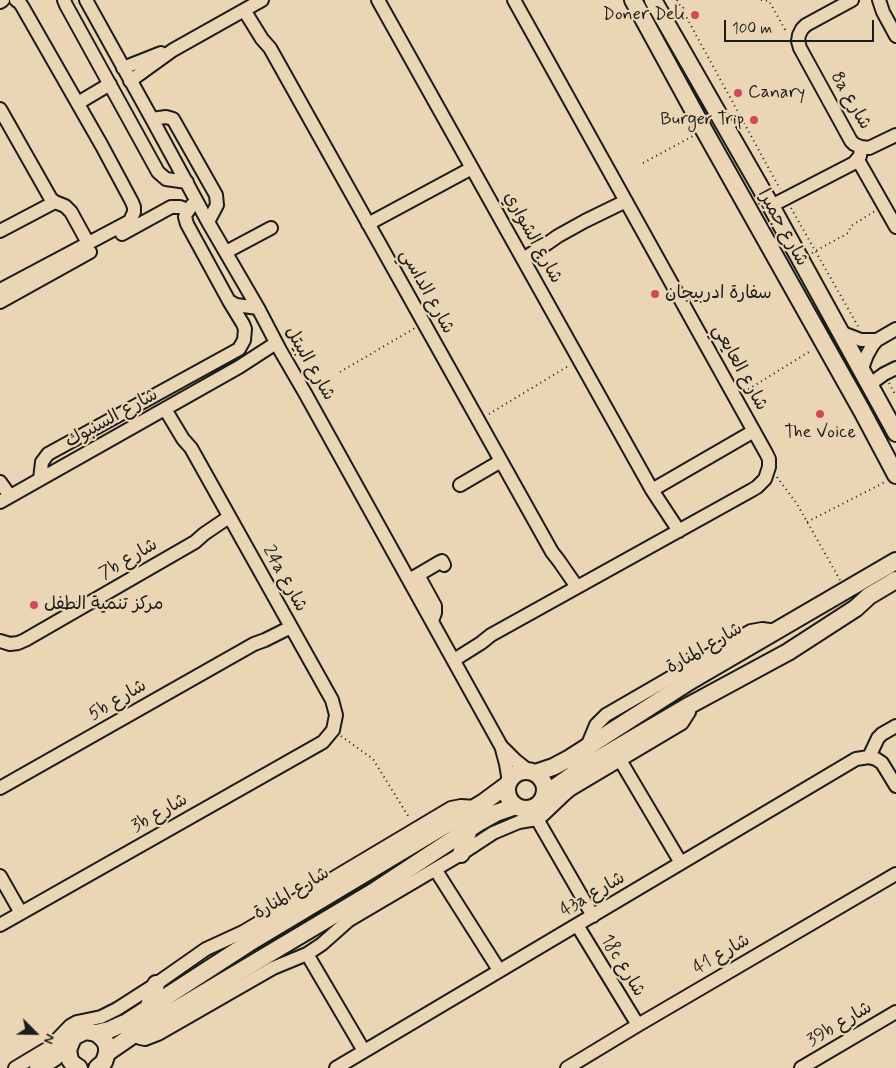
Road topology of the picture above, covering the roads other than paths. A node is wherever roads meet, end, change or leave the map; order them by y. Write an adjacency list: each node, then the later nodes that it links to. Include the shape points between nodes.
1 (4, 0): 10 (street)
2 (16, 0): 18 (street)
3 (64, 0): 17 (street)
4 (86, 0): 15 (street, شارع البيتل)
5 (378, 0): 23 (street, شارع الشواري)
6 (514, 0): 25 (street, شارع العايعي)
7 (633, 0): 54 (main road, شارع جميرا, via 823,343)
8 (852, 0): 22 (street, 8a شارع, via 806,25 798,41)
9 (878, 0): 13 (street)
10 (0, 2)
11 (656, 2): 28 (main road, شارع جميرا)
12 (252, 5): 14 (street); 31 (street, شارع الداسي, via 262,39)
13 (896, 36)
14 (173, 50): 15 (street); 16 (street)
15 (123, 68): 16 (street, شارع البيتل)
16 (130, 81): 20 (street, شارع البيتل)
17 (110, 84): 18 (street); 24 (street, via 158,172 163,178)
18 (78, 103): 35 (street, via 134,207 130,221)
19 (0, 109): 27 (street)
20 (152, 119): 24 (street, شارع البيتل); 30 (street, via 173,119 216,195 217,205)
21 (896, 135): 22 (street, 8a شارع, via 865,148)
22 (859, 154): 28 (street); 32 (street)
23 (472, 168): 31 (street); 37 (street, شارع الشواري)
24 (187, 182): 26 (street, شارع البيتل)
25 (624, 197): 37 (street, via 548,243); 51 (street, شارع العايعي)
26 (196, 199): 29 (street); 30 (street, شارع البيتل)
27 (55, 202): 34 (street); 35 (street, via 71,212)
28 (771, 206): 43 (main road, شارع جميرا)
29 (188, 210): 39 (street, via 187,224); 40 (street, via 180,207 167,209)
30 (208, 222): 36 (street, شارع البيتل)
31 (368, 224): 53 (street, شارع الداسي)
32 (896, 227)
33 (271, 228): 36 (street)
34 (0, 231)
35 (88, 243): 38 (street)
36 (226, 252): 41 (street, شارع البيتل)
37 (521, 255): 58 (street, شارع الشواري)
38 (2, 286)
39 (229, 301): 41 (street); 46 (street, via 245,329 244,340 239,349)
40 (0, 302)
41 (258, 308): 45 (street, شارع البيتل)
42 (896, 329): 44 (street)
43 (840, 332): 44 (street, via 856,339); 49 (main road, شارع جميرا)
44 (872, 340): 49 (street)
45 (278, 346): 47 (street, شارع السنبوك); 66 (street, شارع البيتل)
46 (217, 361): 47 (street); 55 (street, via 48,454 42,462)
47 (240, 367): 50 (street, شارع السنبوك)
48 (896, 368): 49 (street)
49 (865, 378): 52 (main road, شارع جميرا)
50 (169, 407): 55 (street, شارع السنبوك); 60 (street, 24a شارع, via 183,439)
51 (754, 431): 58 (street); 61 (street, شارع العايعي, via 769,460 764,479 757,487)
52 (896, 433)
53 (501, 461): 57 (street); 68 (street, شارع الداسي)
54 (892, 478)
55 (40, 479): 59 (street, شارع السنبوك)
56 (0, 482): 59 (street)
57 (460, 485)
58 (653, 491): 61 (street, شارع الشواري)
59 (3, 499)
60 (231, 521): 71 (street, 24a شارع); 72 (street, 7b شارع, via 25,640 10,644)
61 (676, 533): 68 (street)
62 (896, 547): 65 (main road)
63 (896, 561): 65 (main road, شارع المنارة)
64 (444, 565): 66 (street, via 440,562)
65 (870, 577): 82 (main road, شارع المنارة, via 683,685 562,763)
66 (413, 578): 73 (street, شارع البيتل)
67 (896, 580): 70 (main road)
68 (573, 590): 73 (street, via 481,643)
69 (896, 591): 70 (main road, via 871,605)
70 (856, 608): 74 (main road, via 788,652)
71 (289, 623): 76 (street, 24a شارع, via 332,700 336,715); 85 (street, 5b شارع, via 265,640)
72 (0, 641)
73 (451, 656): 77 (street, شارع البيتل)
74 (690, 705): 79 (street, via 682,723); 80 (main road)
75 (896, 726): 78 (street, via 878,738)
76 (333, 730): 96 (street, 3b شارع, via 323,742)
77 (501, 746): 82 (street, شارع البيتل); 83 (street, شارع البيتل)
78 (869, 757): 84 (street, via 882,764); 92 (street, 43a شارع, via 850,762)
79 (620, 760): 81 (street); 92 (street)
80 (585, 767): 81 (main road); 86 (main road)
81 (605, 769): 89 (street, via 564,794)
82 (532, 772): 83 (main road, via 515,774); 86 (main road, via 543,782)
83 (508, 784): 87 (main road, via 508,797); 88 (main road, شارع المنارة)
84 (896, 786)
85 (0, 788)
86 (544, 795): 87 (main road, via 533,807)
87 (516, 806): 90 (main road, via 496,813)
88 (476, 807): 102 (street, via 451,808 243,932 206,949); 103 (main road, شارع المنارة, via 249,943)
89 (537, 818): 91 (street, via 507,826); 97 (street)
90 (469, 829): 91 (main road); 107 (main road, via 371,893)
91 (461, 854): 93 (street)
92 (682, 863): 97 (street, 43a شارع)
93 (435, 869): 100 (street, via 349,920); 101 (street)
94 (896, 874): 105 (street, شارع 41)
95 (0, 876): 96 (street)
96 (21, 913): 98 (street, 3b شارع)
97 (593, 916): 99 (street, 43a شارع)
98 (0, 925)
99 (577, 925): 101 (street, 43a شارع); 105 (street, 18c شارع)
100 (307, 954): 107 (street, via 273,968 158,1034 146,1039); 109 (street)
101 (499, 970): 109 (street, 43a شارع)
102 (156, 984): 103 (main road); 111 (street, via 109,1014 70,1026 50,1047)
103 (148, 1008): 106 (main road, شارع المنارة, via 118,1026)
104 (896, 1012): 116 (street, 39b شارع)
105 (638, 1025): 115 (street, شارع 41)
106 (96, 1033): 108 (main road, شارع المنارة, via 80,1033); 110 (main road, via 105,1041)
107 (134, 1035): 110 (main road)
108 (69, 1045): 112 (main road); 113 (main road, via 69,1055)
109 (364, 1051): 114 (street, 43a شارع)
110 (103, 1063)
111 (15, 1068)
112 (38, 1068)
113 (77, 1068)
114 (336, 1068)
115 (567, 1068)
116 (801, 1068)

